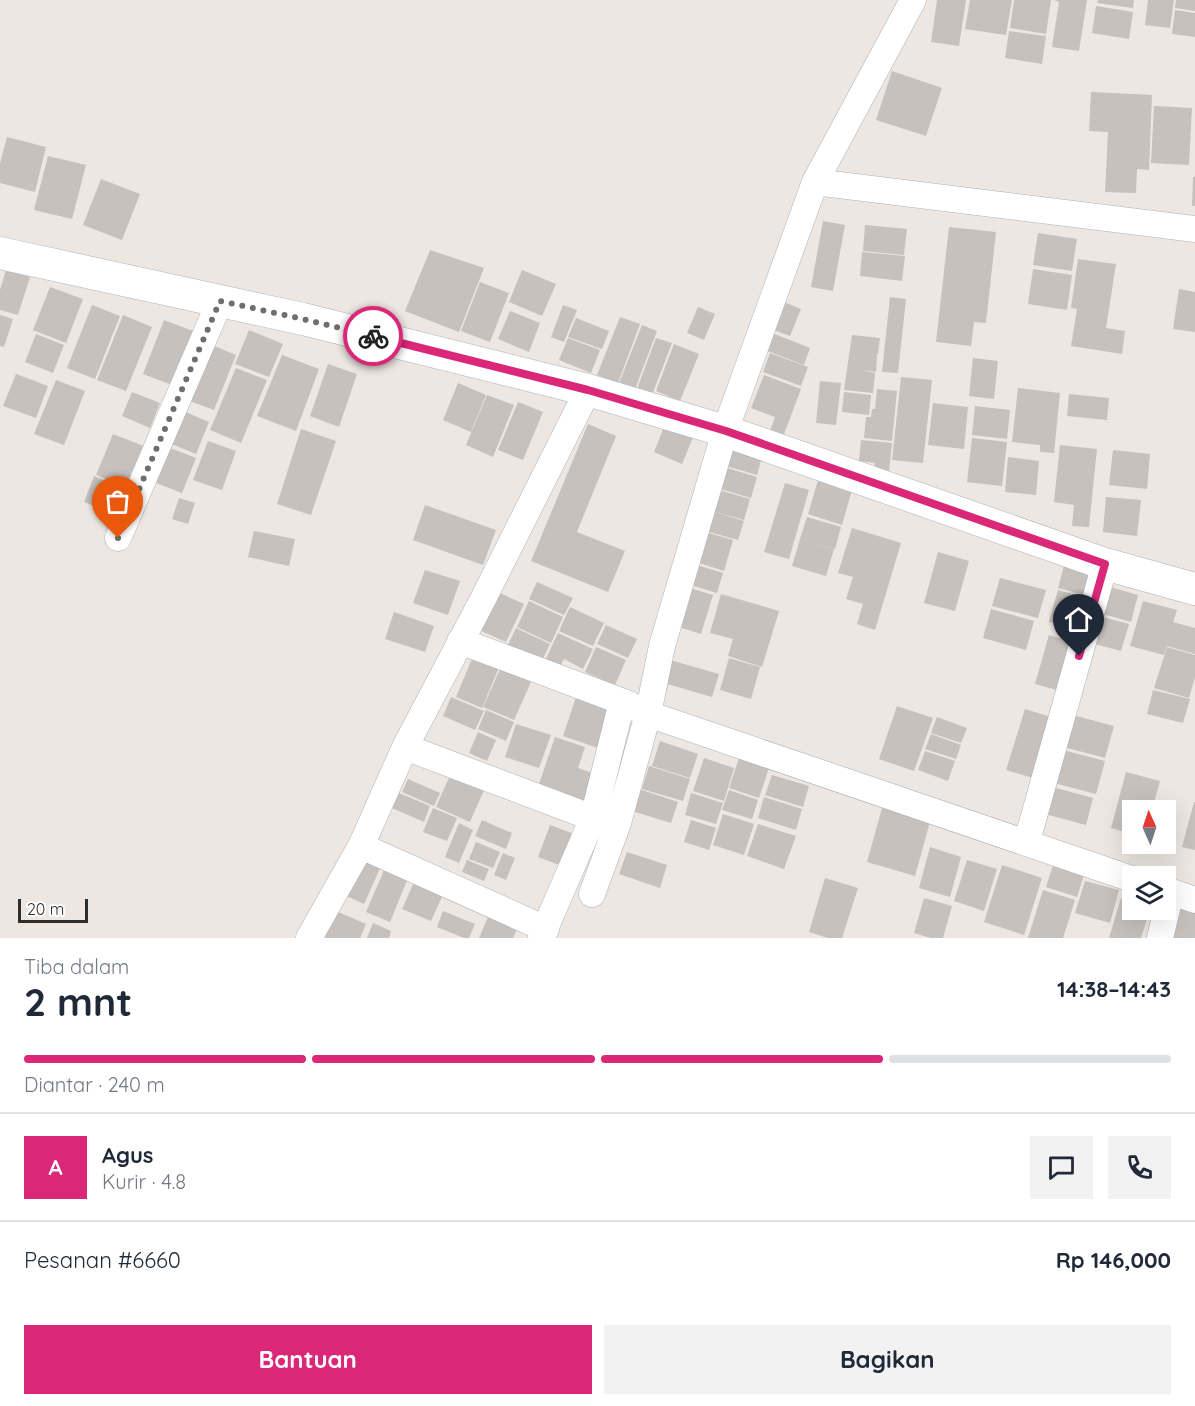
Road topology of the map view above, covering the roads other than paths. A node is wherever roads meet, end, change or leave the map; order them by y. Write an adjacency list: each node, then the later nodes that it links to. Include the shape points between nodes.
1 (913, 0): 2 (street)
2 (815, 182): 3 (street); 7 (street)
3 (1195, 229)
4 (0, 253): 5 (street)
5 (220, 301): 6 (street); 8 (street)
6 (588, 390): 7 (street); 11 (street)
7 (726, 431): 9 (street); 12 (street, via 662,646)
8 (118, 538)
9 (1105, 564): 10 (street); 15 (street)
10 (1195, 589)
11 (460, 641): 12 (street); 13 (street)
12 (634, 707): 14 (street); 15 (street); 18 (street, via 618,823)
13 (405, 747): 14 (street); 16 (street)
14 (593, 818): 20 (street)
15 (1027, 841): 17 (street)
16 (361, 846): 20 (street); 21 (street)
17 (1122, 875)
18 (592, 894)
19 (1177, 894): 22 (street)
20 (544, 933)
21 (309, 938)
22 (1160, 938)

